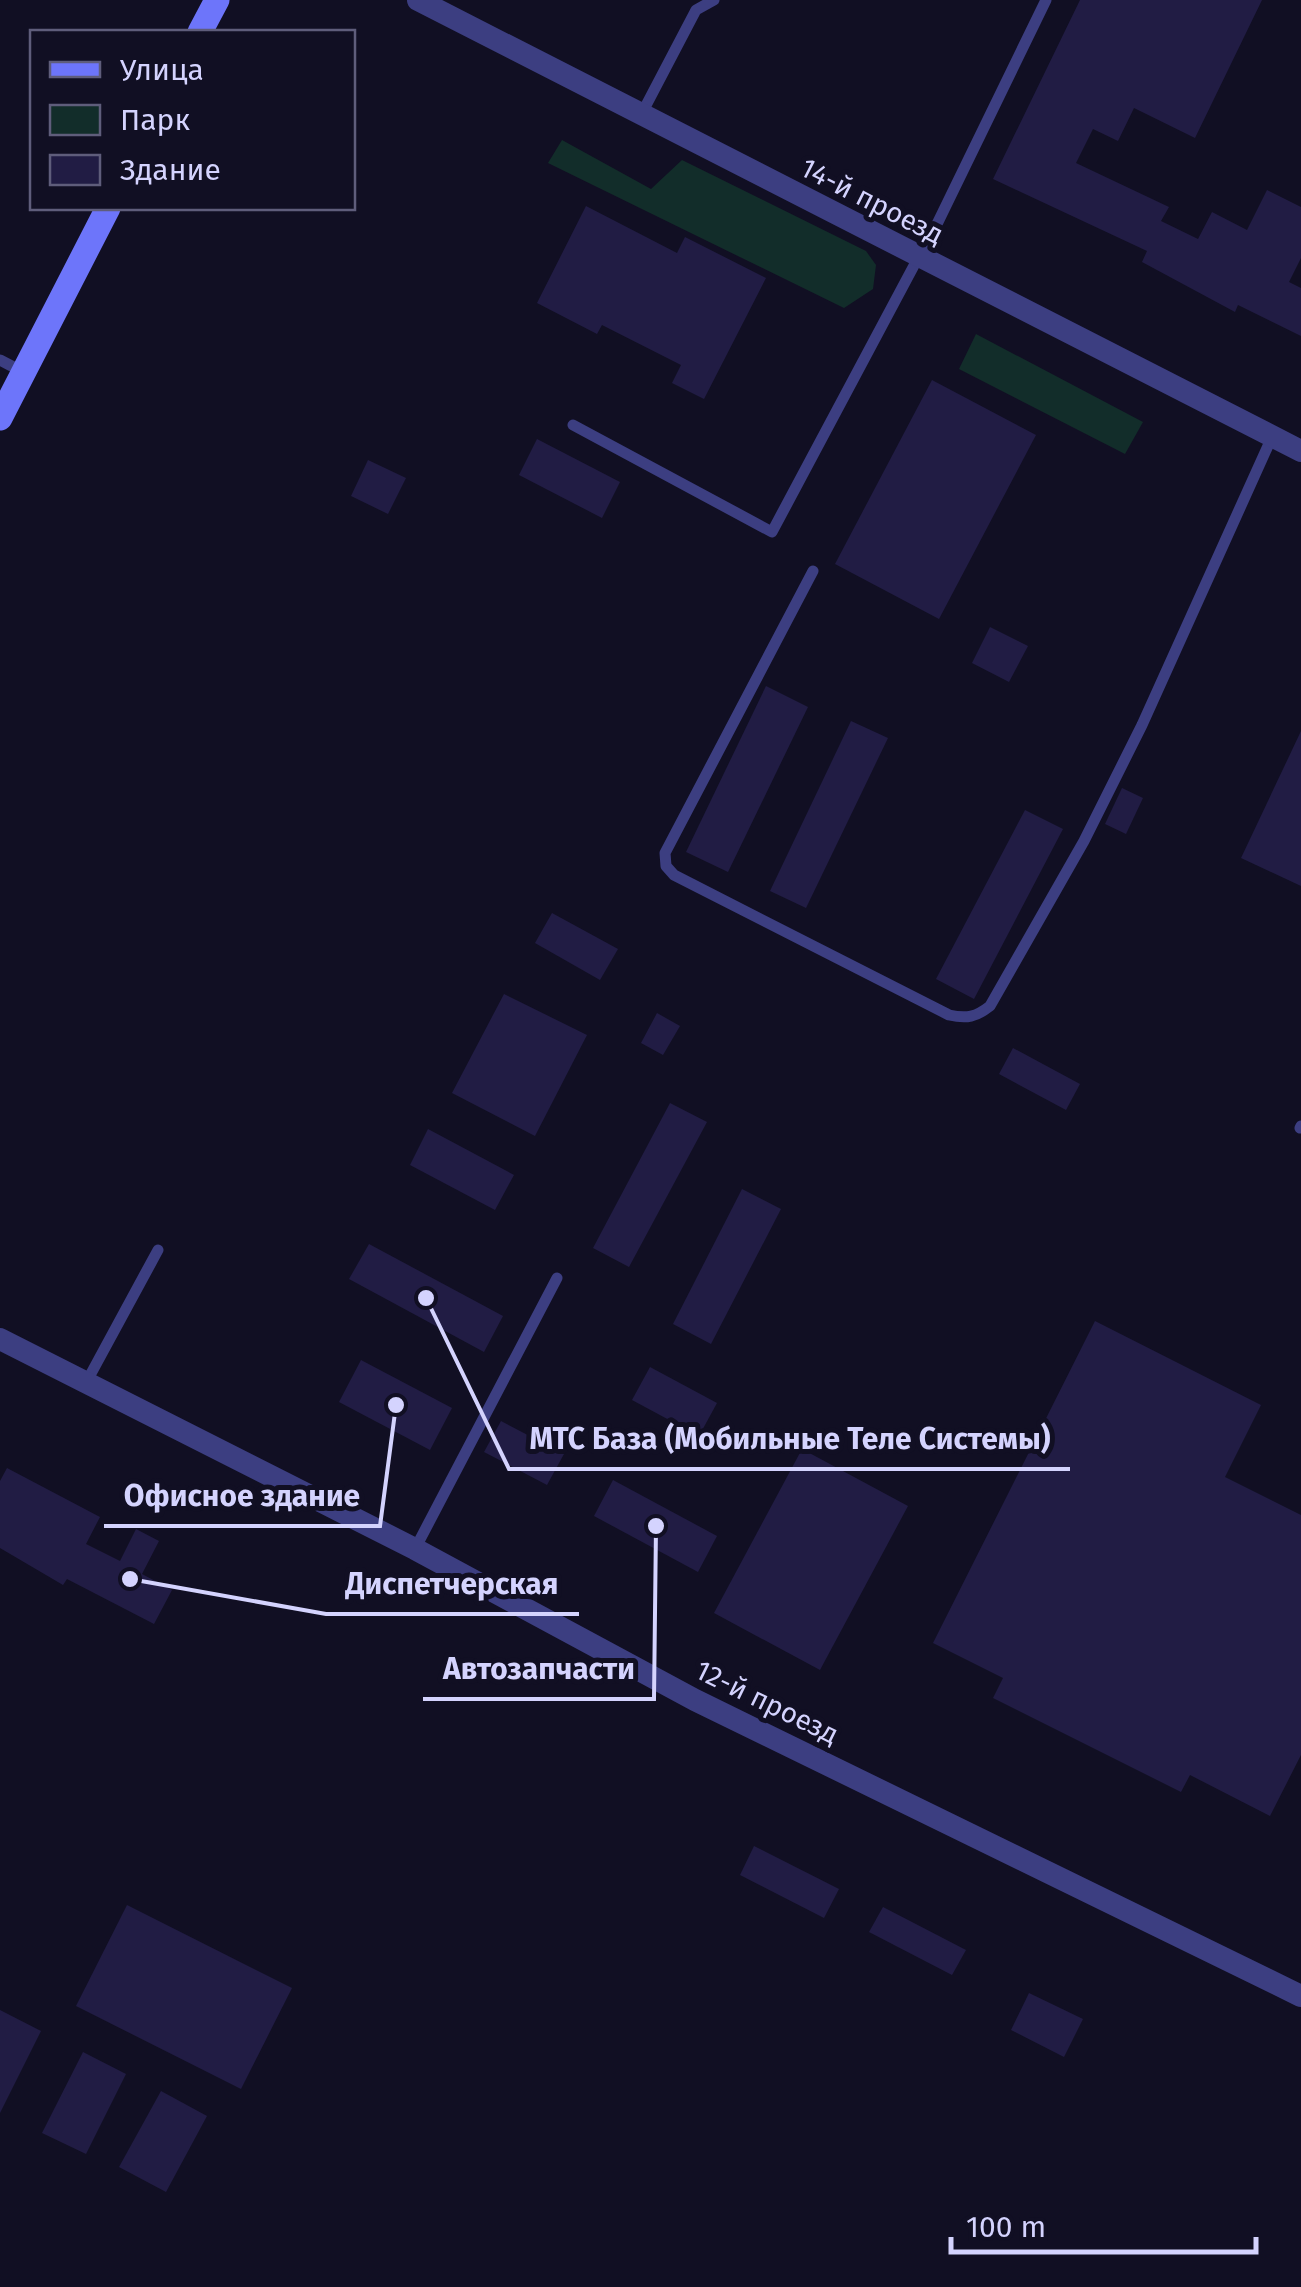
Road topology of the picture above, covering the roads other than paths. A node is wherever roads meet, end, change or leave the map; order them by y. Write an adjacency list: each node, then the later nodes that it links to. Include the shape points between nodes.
1 (217, 0): 5 (street)
2 (418, 0): 6 (street, 14-й проезд)
3 (714, 0): 6 (lane, via 696,10)
4 (1046, 0): 8 (lane)
5 (201, 30)
6 (641, 115): 8 (street, 14-й проезд)
7 (107, 210): 9 (street)
8 (919, 258): 11 (lane, via 772,532); 12 (street, 14-й проезд)
9 (12, 366): 10 (street)
10 (0, 418)
11 (574, 425)
12 (1272, 436): 13 (street, 14-й проезд); 14 (lane, via 1092,824 990,1006 976,1016 949,1015 666,866 665,853)
13 (1301, 451)
14 (813, 571)
15 (158, 1250): 18 (lane)
16 (557, 1278): 19 (lane)
17 (0, 1339): 18 (street, 12-й проезд)
18 (88, 1381): 19 (street, 12-й проезд)
19 (415, 1550): 20 (street, 12-й проезд, via 696,1700)
20 (1301, 1996)

